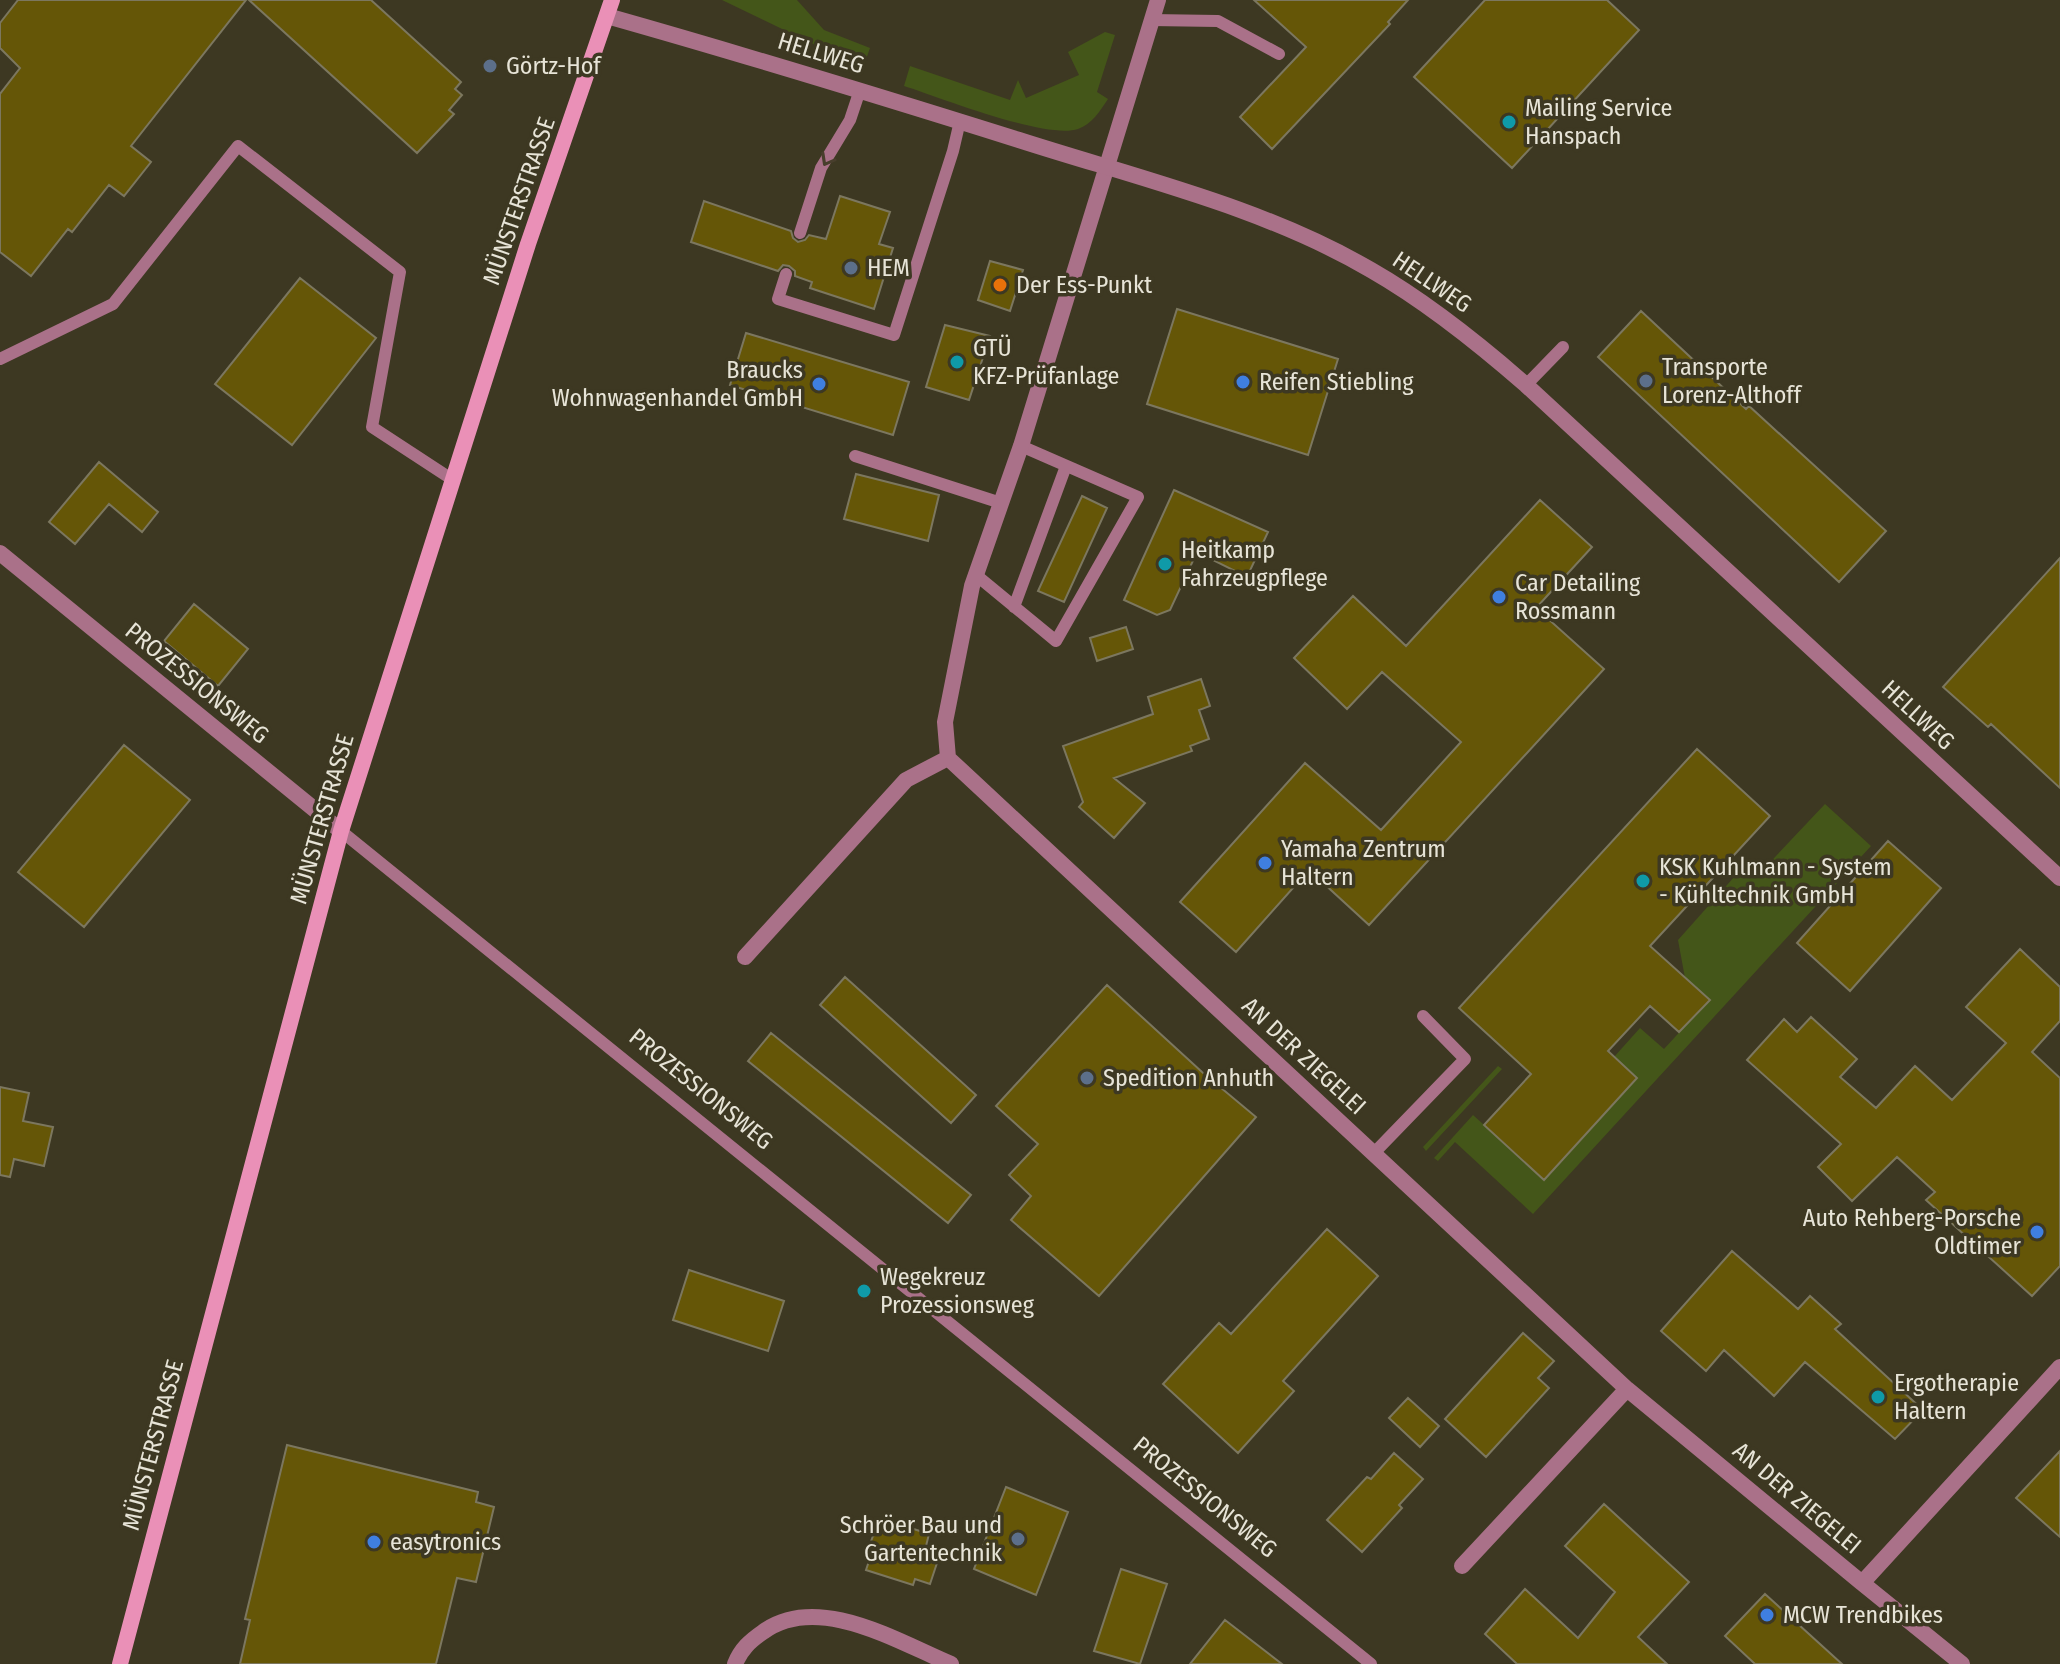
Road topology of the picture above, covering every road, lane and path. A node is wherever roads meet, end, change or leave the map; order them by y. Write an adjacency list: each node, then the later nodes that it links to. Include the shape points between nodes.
1 (1158, 0): 3 (street)
2 (609, 8): 5 (street, HELLWEG); 16 (main road, MÜNSTERSTRASSE)
3 (1151, 20): 4 (lane, via 1218,21); 7 (street)
4 (1279, 54)
5 (860, 90): 6 (street, HELLWEG); 8 (lane, one-way to 8, via 850,120 821,168)
6 (960, 121): 7 (street, HELLWEG); 9 (lane, via 894,335 778,299)
7 (1108, 168): 12 (street, HELLWEG, via 1232,207 1342,254 1413,296); 13 (street)
8 (800, 233)
9 (786, 274)
10 (1563, 347): 12 (lane)
11 (0, 359): 16 (lane, via 113,304 238,146 400,272 372,427)
12 (1526, 385): 23 (street, HELLWEG)
13 (1021, 446): 15 (lane); 17 (street)
14 (855, 456): 17 (lane)
15 (1066, 466): 20 (lane); 20 (lane, via 1138,497 1056,641)
16 (453, 480): 22 (main road, MÜNSTERSTRASSE)
17 (1001, 503): 19 (street)
18 (0, 553): 22 (street, PROZESSIONSWEG)
19 (976, 575): 20 (lane); 21 (street, via 945,722)
20 (1014, 607)
21 (948, 758): 24 (street, via 906,780); 26 (street, AN DER ZIEGELEI)
22 (341, 831): 31 (main road, MÜNSTERSTRASSE); 34 (lane, PROZESSIONSWEG)
23 (2060, 878)
24 (745, 957)
25 (1423, 1016): 26 (lane, via 1465,1059)
26 (1374, 1153): 28 (street, AN DER ZIEGELEI)
27 (2060, 1367): 30 (street, AN DER ZIEGELEI)
28 (1627, 1389): 29 (street); 30 (street, AN DER ZIEGELEI)
29 (1462, 1566)
30 (1862, 1583): 35 (street, AN DER ZIEGELEI)
31 (120, 1664)
32 (735, 1664): 33 (street, via 740,1651 768,1628 813,1616 845,1621)
33 (951, 1664)
34 (1371, 1664)
35 (1962, 1664)

